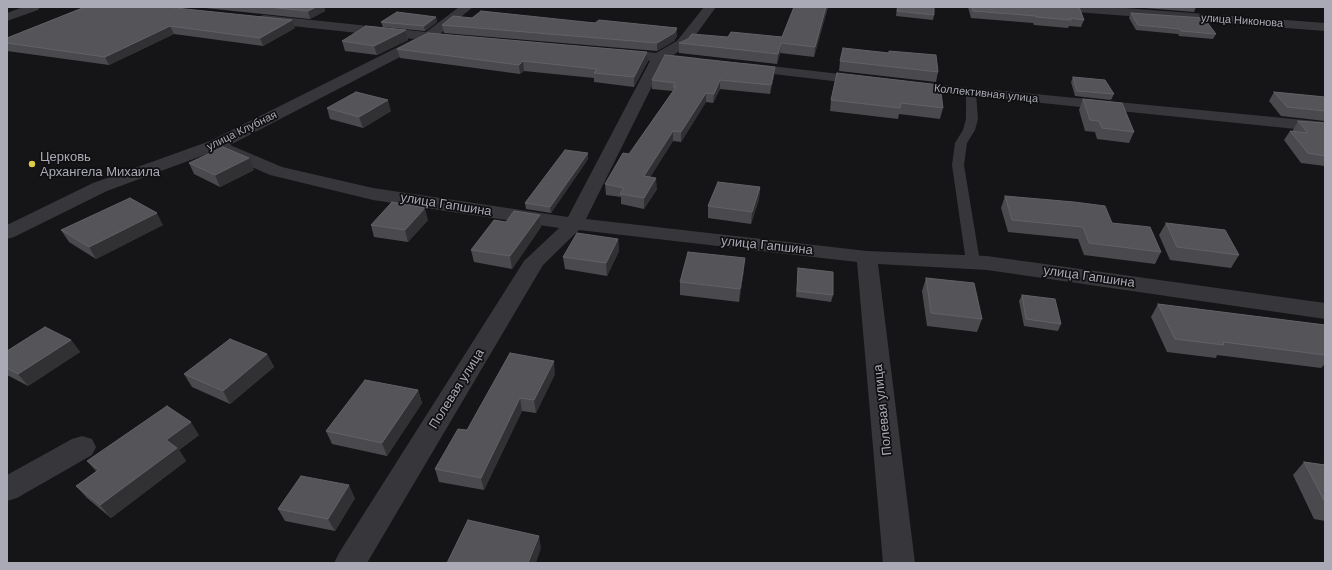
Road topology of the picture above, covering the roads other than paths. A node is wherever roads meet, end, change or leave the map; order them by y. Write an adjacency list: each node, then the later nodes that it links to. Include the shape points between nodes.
1 (34, 7): 5 (street)
2 (467, 7): 8 (street, улица Клубная)
3 (710, 7): 11 (street, via 682,44)
4 (1063, 7): 7 (street, улица Никонова)
5 (7, 17)
6 (253, 18): 8 (street)
7 (1325, 27)
8 (428, 37): 9 (street); 18 (street, улица Клубная)
9 (466, 40)
10 (605, 52): 11 (street)
11 (659, 57): 12 (street); 19 (street, Полевая улица)
12 (706, 62)
13 (729, 65): 14 (street)
14 (877, 82)
15 (893, 84): 16 (street, Коллективная улица)
16 (971, 93): 17 (street, Коллективная улица); 22 (lane, via 972,120 961,143 958,165)
17 (1325, 127)
18 (216, 145): 19 (street, улица Гапшина, via 276,171 372,194); 20 (street, улица Клубная, via 100,187)
19 (574, 224): 21 (street, улица Гапшина); 26 (street, Полевая улица, via 536,261)
20 (7, 233)
21 (867, 257): 22 (street, улица Гапшина); 27 (street, Полевая улица)
22 (973, 262): 23 (street, улица Гапшина)
23 (1325, 311)
24 (82, 447): 25 (street)
25 (7, 489)
26 (350, 563)
27 (899, 563)

